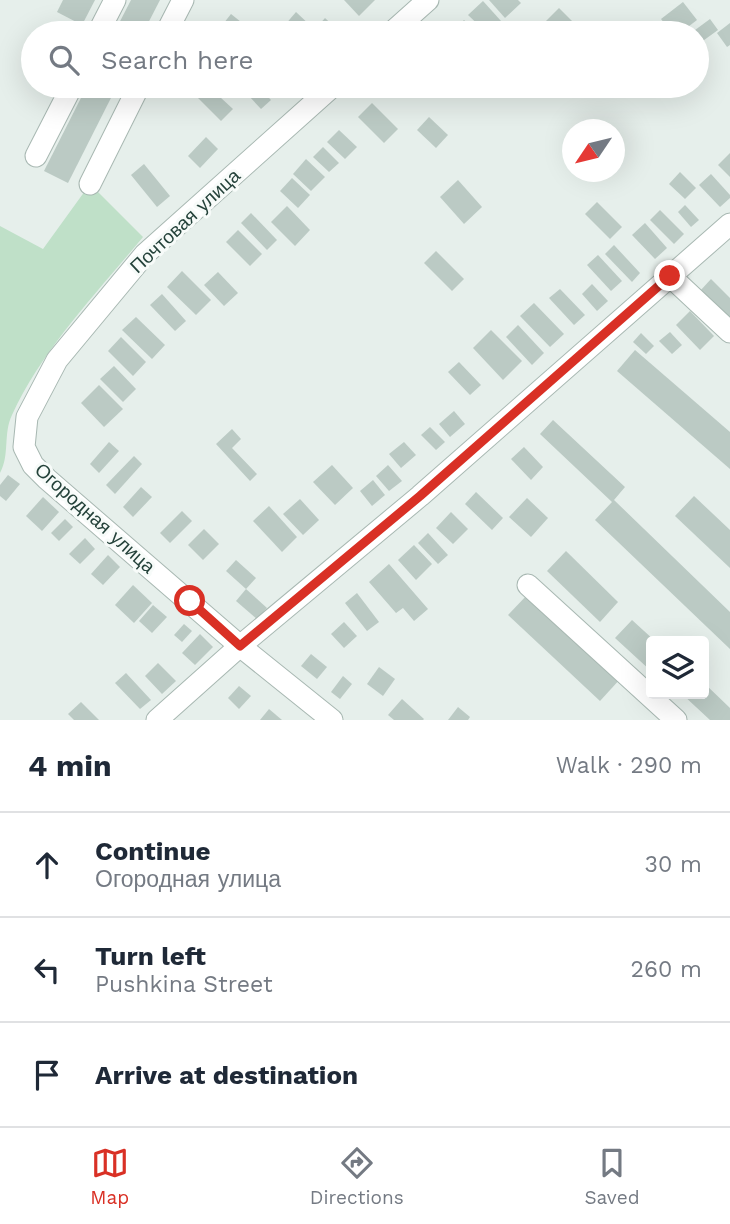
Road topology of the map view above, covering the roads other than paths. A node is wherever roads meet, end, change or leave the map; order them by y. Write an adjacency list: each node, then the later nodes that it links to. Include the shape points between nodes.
1 (115, 0): 4 (street)
2 (183, 0): 5 (street)
3 (428, 0): 6 (street)
4 (104, 21)
5 (172, 21)
6 (404, 21)
7 (66, 98): 10 (street)
8 (133, 98): 11 (street)
9 (320, 98): 15 (street, Почтовая улица, via 145,254 57,360 27,417)
10 (36, 156)
11 (90, 184)
12 (730, 224): 13 (street)
13 (670, 276): 14 (street); 17 (street, via 420,496)
14 (730, 332)
15 (24, 447): 17 (street, Огородная улица, via 47,479)
16 (528, 585): 20 (street)
17 (240, 646): 18 (street); 19 (street, Огородная улица)
18 (157, 720)
19 (332, 720)
20 (676, 720)

